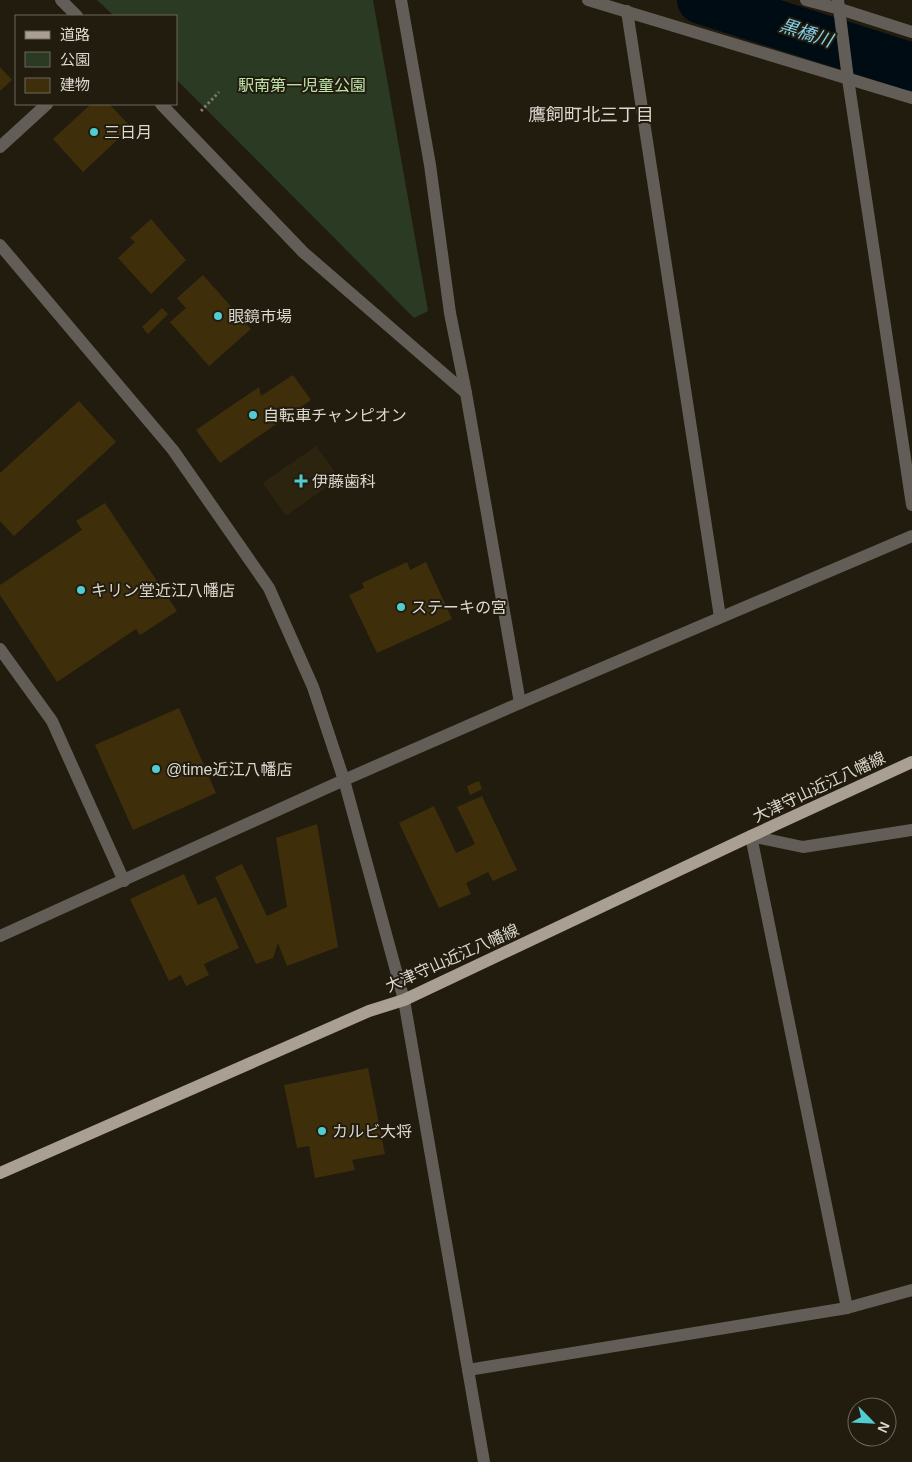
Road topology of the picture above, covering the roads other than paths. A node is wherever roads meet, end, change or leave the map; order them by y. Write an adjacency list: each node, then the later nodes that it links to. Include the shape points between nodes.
1 (61, 0): 7 (street)
2 (401, 0): 15 (street, via 430,166 450,313)
3 (588, 0): 6 (street)
4 (806, 0): 5 (street)
5 (839, 4): 8 (street); 9 (street)
6 (627, 11): 9 (street); 18 (street)
7 (76, 15)
8 (912, 32)
9 (848, 79): 10 (street); 16 (street)
10 (912, 98)
11 (45, 105): 13 (street)
12 (162, 105): 15 (street, via 303,252)
13 (0, 147)
14 (0, 245): 22 (street, via 173,450 269,588 313,687)
15 (466, 394): 20 (street)
16 (912, 505)
17 (912, 536): 18 (street)
18 (720, 617): 20 (street)
19 (0, 649): 25 (street, via 52,722)
20 (520, 703): 22 (street)
21 (912, 762): 24 (main road, 大津守山近江八幡線)
22 (344, 780): 25 (street); 27 (street)
23 (912, 830): 24 (street, via 803,847)
24 (751, 836): 27 (main road, 大津守山近江八幡線); 30 (street)
25 (124, 881): 26 (street)
26 (0, 936)
27 (404, 1000): 28 (main road, 大津守山近江八幡線, via 369,1011); 31 (street)
28 (0, 1173)
29 (912, 1290): 30 (street)
30 (847, 1308): 31 (street)
31 (468, 1370): 32 (street)
32 (484, 1462)

